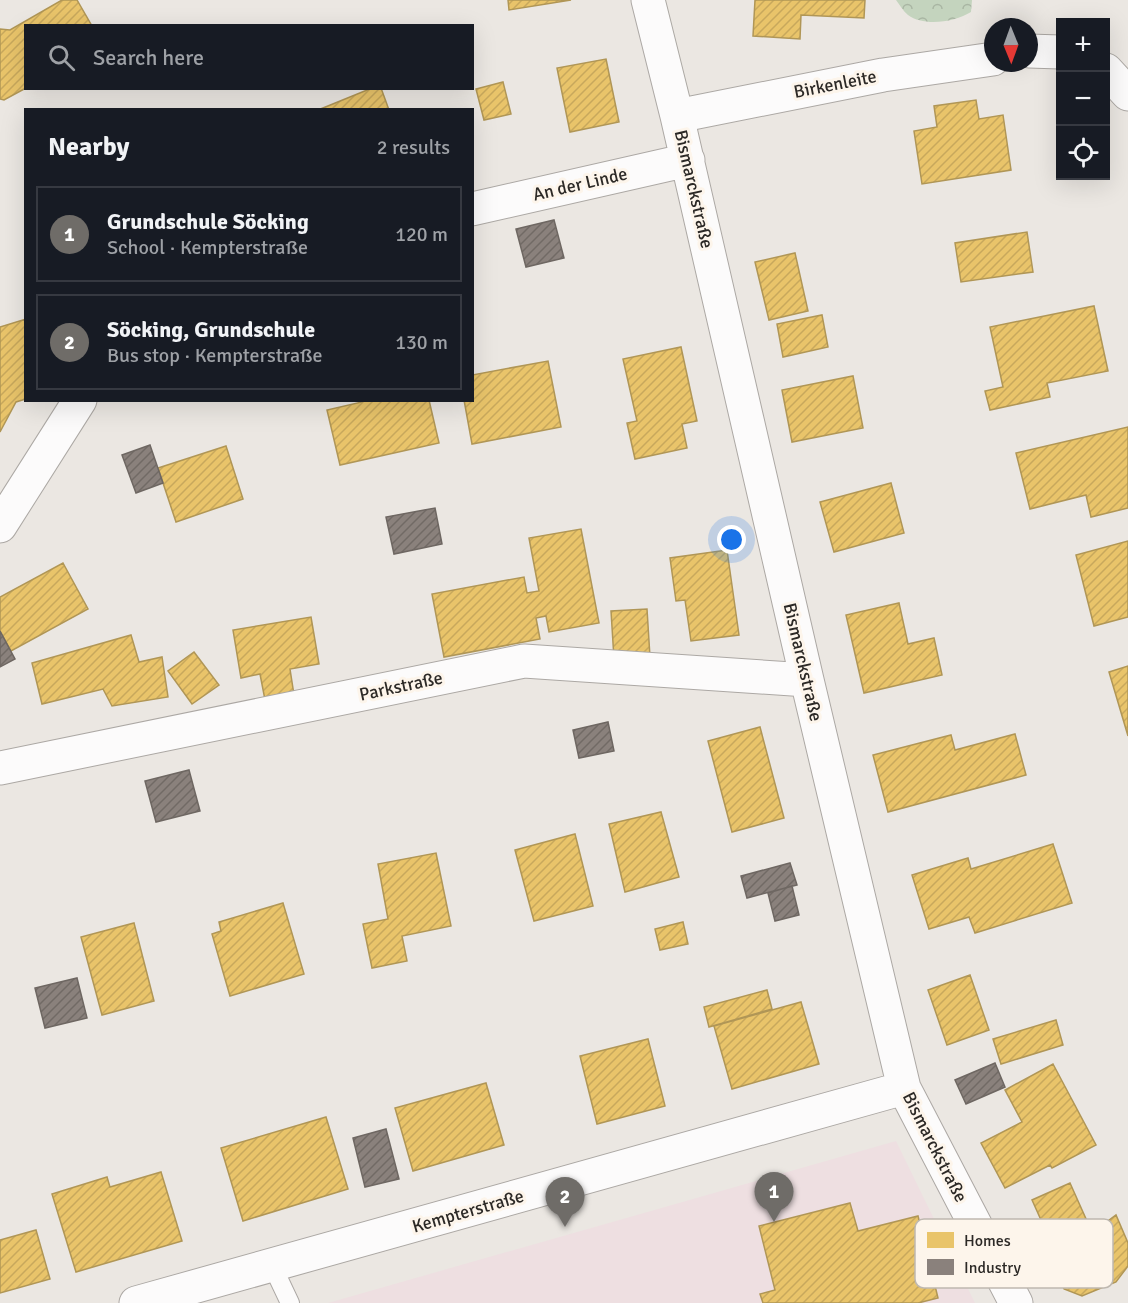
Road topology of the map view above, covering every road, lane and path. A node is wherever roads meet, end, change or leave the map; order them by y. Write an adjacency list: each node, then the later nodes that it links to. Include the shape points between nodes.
1 (648, 0): 7 (street, Bismarckstraße)
2 (1038, 51): 3 (street)
3 (1056, 52)
4 (984, 60): 7 (street, Birkenleite, via 883,75)
5 (1108, 72): 6 (street)
6 (1128, 94)
7 (677, 116): 8 (street, Bismarckstraße)
8 (688, 160): 9 (street, An der Linde); 12 (street, Bismarckstraße)
9 (474, 209)
10 (79, 402): 11 (street)
11 (0, 526)
12 (807, 680): 13 (street, Parkstraße, via 524,661); 14 (street, Bismarckstraße)
13 (0, 768)
14 (904, 1088): 15 (street, Bismarckstraße); 16 (street, Kempterstraße)
15 (972, 1219)
16 (272, 1265): 18 (street, Kempterstraße); 19 (lane)
17 (1008, 1288): 20 (street, Bismarckstraße)
18 (136, 1303)
19 (290, 1303)
20 (1016, 1303)

